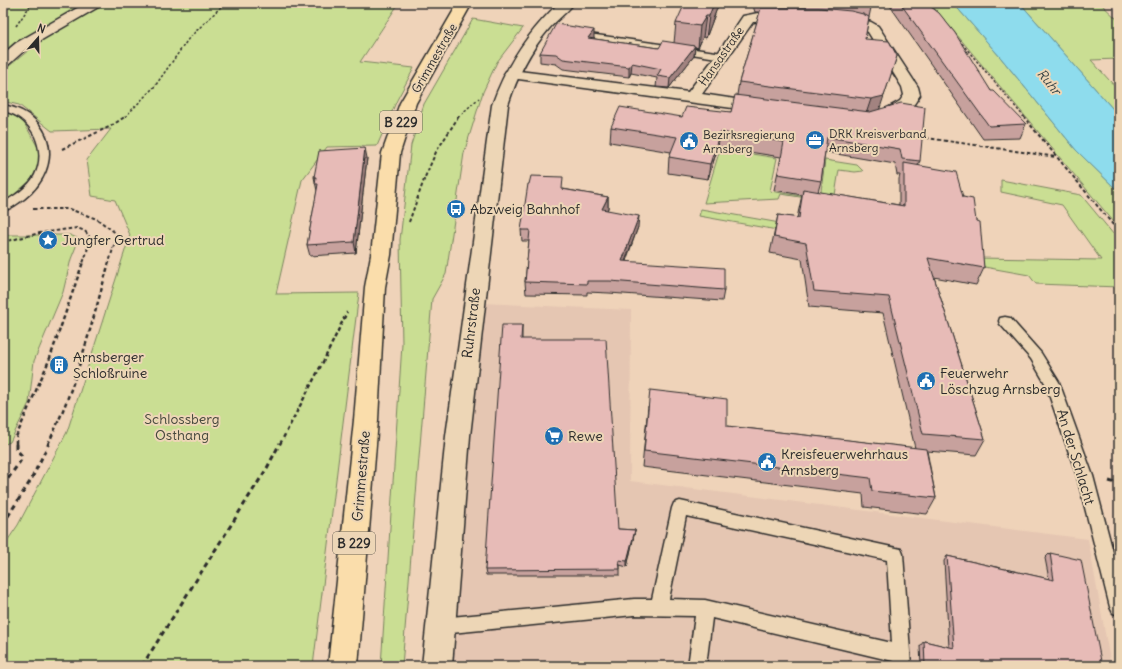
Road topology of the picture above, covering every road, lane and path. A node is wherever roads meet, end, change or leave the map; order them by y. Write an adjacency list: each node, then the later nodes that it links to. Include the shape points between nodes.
1 (32, 3): 10 (path)
2 (95, 3): 14 (street, via 21,46)
3 (225, 3): 21 (path, via 189,38 155,86 127,116)
4 (465, 3): 27 (main road, Grimmestraße / B 229, via 411,98 396,136 391,153)
5 (567, 3): 15 (street, Ruhrstraße, via 534,36)
6 (928, 3): 7 (path)
7 (937, 13)
8 (804, 17): 13 (street, Hansastraße, via 748,18)
9 (827, 17): 19 (street, via 873,29 910,87 912,95 906,104 880,119)
10 (13, 30)
11 (585, 35): 13 (lane)
12 (955, 36): 22 (path)
13 (723, 56): 16 (street, Hansastraße)
14 (3, 62)
15 (508, 82): 16 (street, Hansastraße); 27 (path, via 471,103 448,131 436,151 410,221); 35 (street, Ruhrstraße, via 500,105 471,323)
16 (692, 97): 18 (street, Hansastraße)
17 (3, 108): 21 (lane, via 22,114 28,119 43,141)
18 (776, 109)
19 (866, 121)
20 (915, 136): 22 (path)
21 (45, 157): 23 (lane, via 45,164 35,183)
22 (1056, 157): 25 (path)
23 (3, 208)
24 (27, 210): 31 (path, via 69,209 96,219 117,234 63,413 31,480)
25 (1119, 232)
26 (3, 242): 30 (path, via 77,228 89,236 86,252 50,358 16,437 16,449 22,456 21,460)
27 (381, 255): 28 (main road, B 229)
28 (375, 287): 37 (path, via 348,311 267,468); 38 (main road, Grimmestraße / B 229, via 366,420)
29 (1005, 321): 32 (lane, An der Schlacht, via 1036,356 1052,382 1085,476)
30 (3, 486)
31 (3, 524)
32 (1119, 607)
33 (658, 608): 34 (lane); 35 (lane, via 634,607); 36 (lane, via 680,508 895,554)
34 (705, 608): 36 (lane); 40 (lane)
35 (441, 626): 39 (street, Ruhrstraße)
36 (902, 660)
37 (142, 666)
38 (343, 666)
39 (437, 666)
40 (697, 666)

